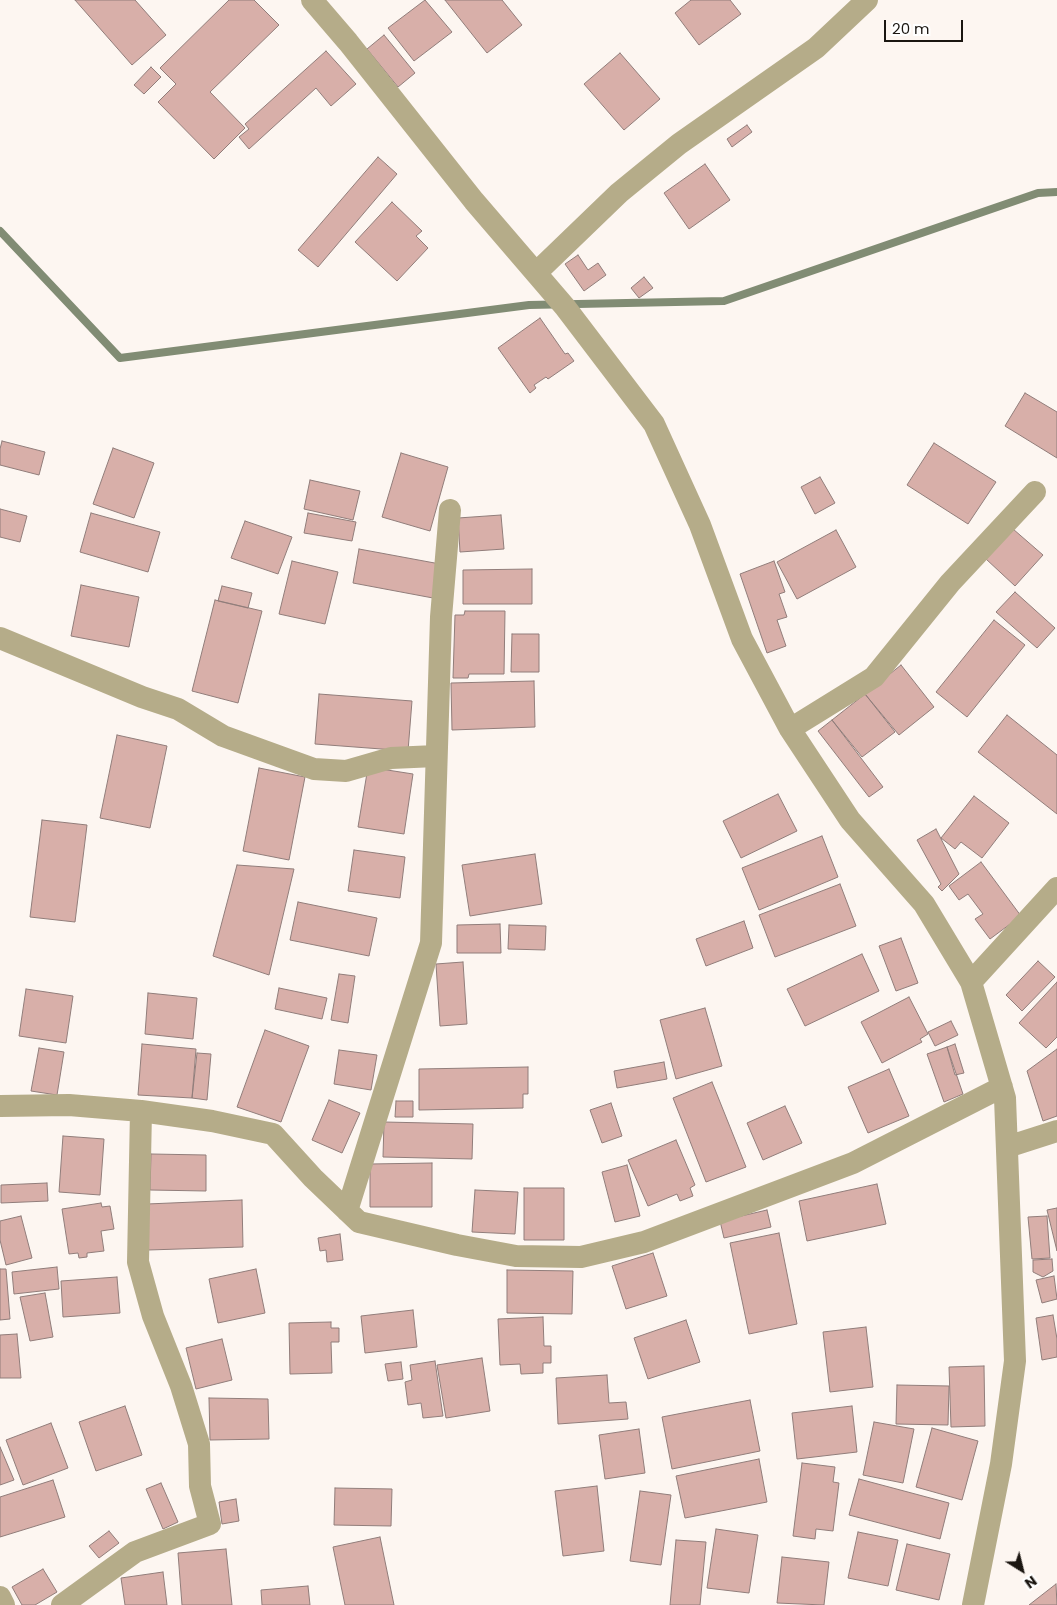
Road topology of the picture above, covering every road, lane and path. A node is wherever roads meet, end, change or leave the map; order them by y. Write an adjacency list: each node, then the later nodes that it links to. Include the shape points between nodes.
1 (312, 0): 3 (street)
2 (867, 0): 3 (street, via 816,48 679,144 619,193)
3 (543, 281): 7 (street, via 654,424 700,524 742,640)
4 (1035, 492): 7 (street, via 950,583 874,677)
5 (450, 510): 8 (street, via 441,617)
6 (0, 638): 8 (street, via 142,697 178,708 223,736 314,769 346,771 391,758)
7 (790, 729): 10 (street, via 850,820 924,904)
8 (436, 756): 16 (street, via 431,942)
9 (1057, 888): 10 (street)
10 (971, 982): 11 (street)
11 (1002, 1087): 15 (street); 16 (street, via 852,1163 644,1242 581,1256 516,1256 457,1245 360,1222)
12 (0, 1106): 13 (street, via 69,1105)
13 (141, 1111): 16 (street, via 273,1134); 19 (street, via 138,1262 153,1316 181,1386 199,1444 200,1486 210,1524 135,1552)
14 (1057, 1131): 15 (street)
15 (1007, 1147): 20 (street, via 1015,1361 1000,1464)
16 (347, 1211)
17 (0, 1597): 18 (street)
18 (4, 1605)
19 (62, 1605)
20 (972, 1605)

